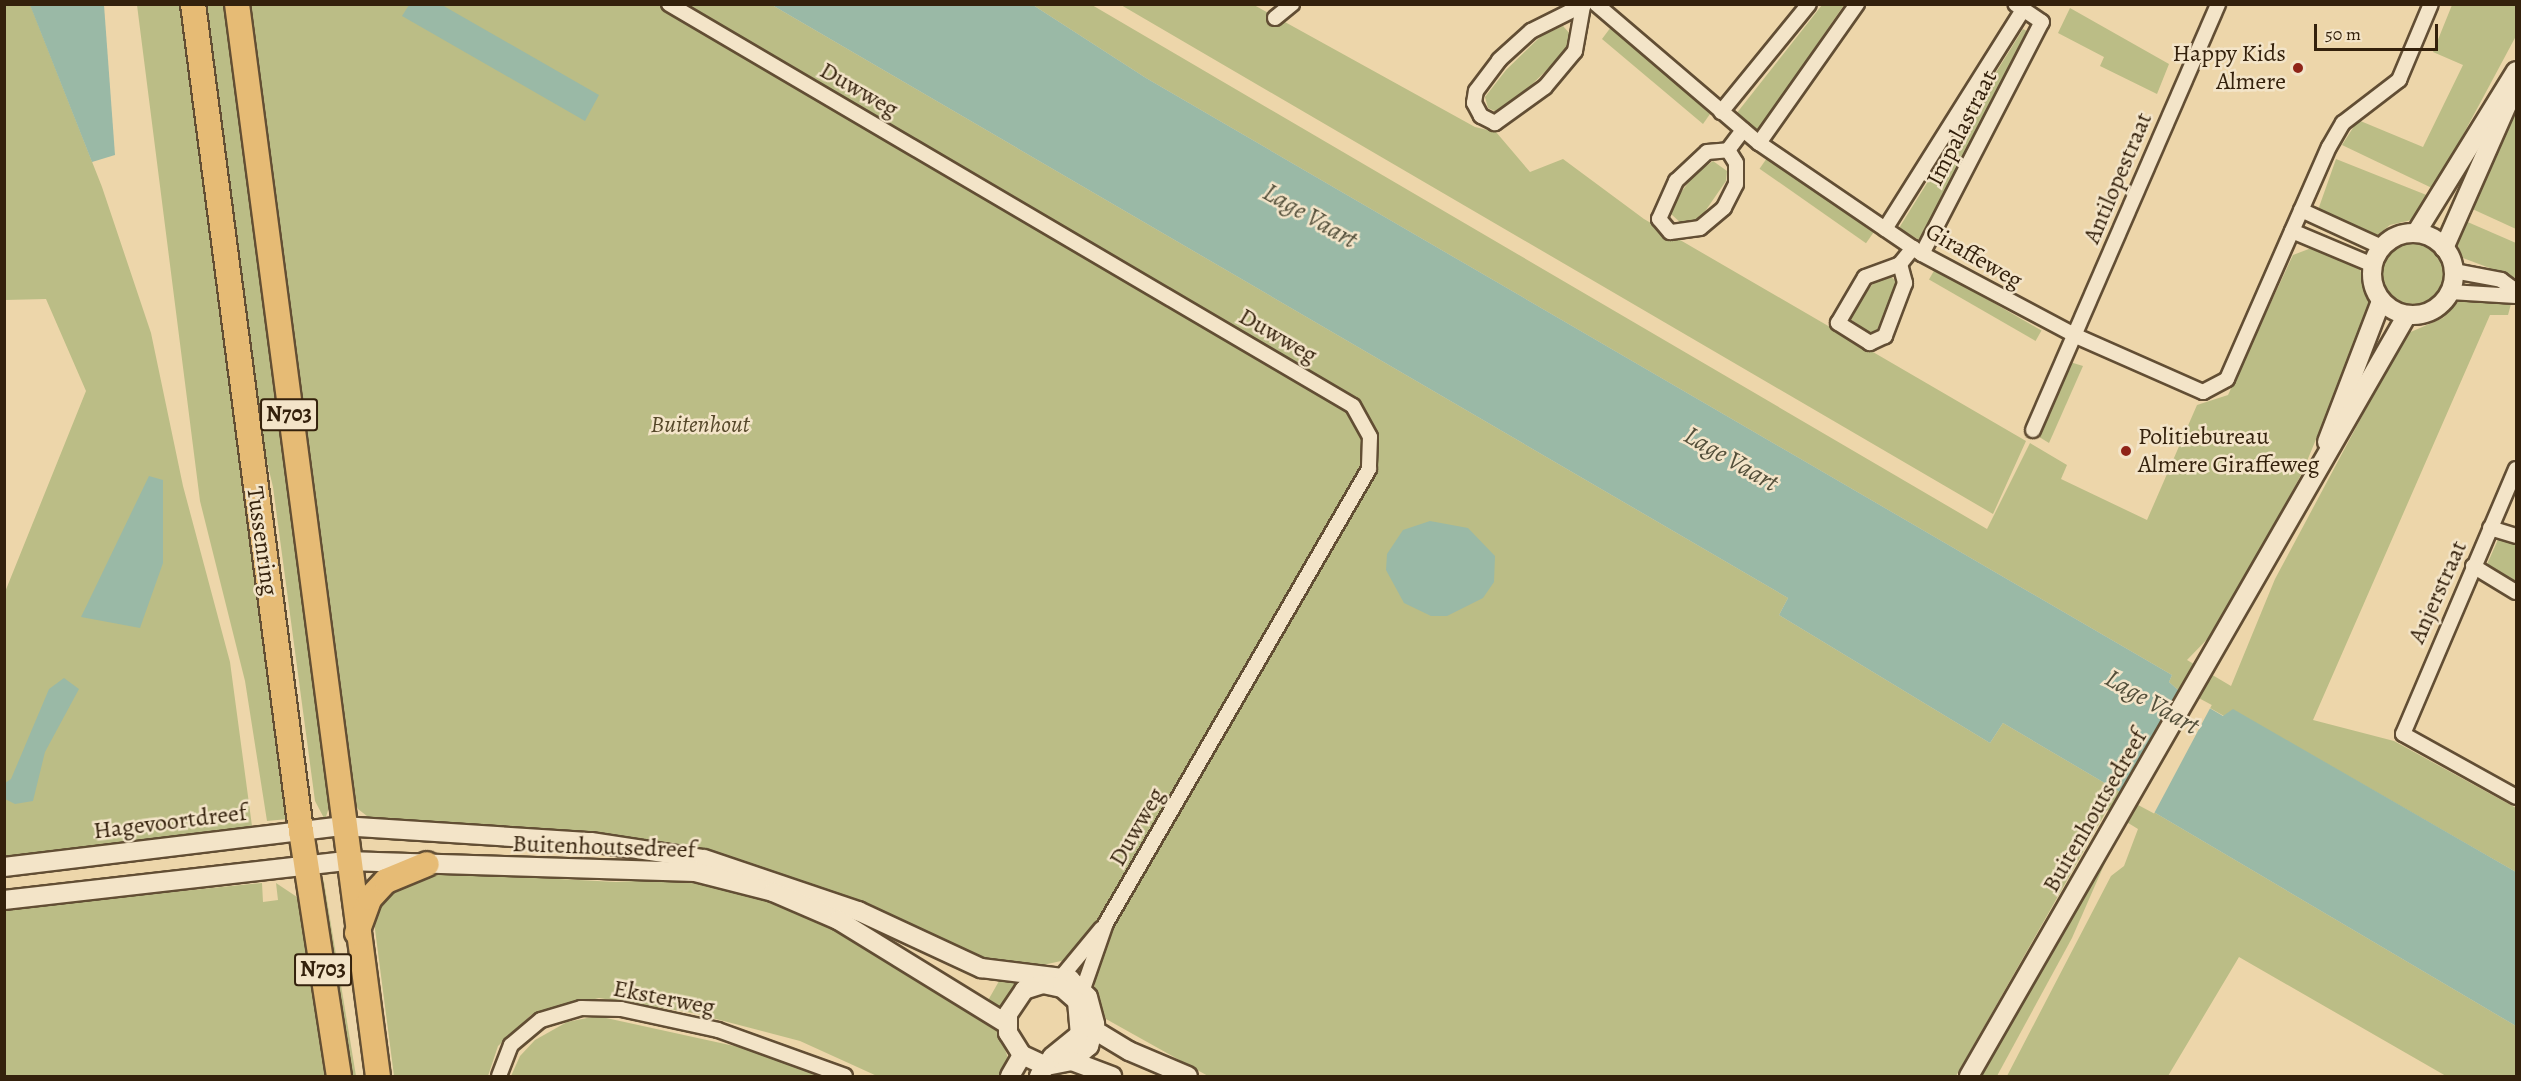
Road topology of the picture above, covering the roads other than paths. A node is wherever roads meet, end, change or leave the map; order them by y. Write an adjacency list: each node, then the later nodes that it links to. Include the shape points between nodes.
1 (193, 4): 43 (highway, Tussenring / N703)
2 (237, 4): 42 (highway, Tussenring / N703)
3 (669, 4): 51 (street, Duwweg, via 1353,406 1370,437 1369,469)
4 (1292, 4): 11 (street)
5 (1809, 4): 14 (street)
6 (1857, 4): 16 (street)
7 (2218, 4): 33 (street, Antilopestraat)
8 (2431, 4): 18 (street, Giraffeweg, via 2399,80 2343,123)
9 (1596, 6): 9 (street, via 1575,51 1545,87 1496,123 1481,116 1473,103 1476,91 1499,60 1530,31); 14 (street, Giraffeweg)
10 (2030, 12): 19 (street, Impalastraat); 24 (street, Impalastraat)
11 (1275, 18)
12 (2517, 71): 21 (main road)
13 (2517, 85): 23 (main road)
14 (1721, 112): 15 (street, Giraffeweg)
15 (1743, 130): 16 (street, Giraffeweg); 17 (street)
16 (1759, 143): 19 (street, Giraffeweg)
17 (1728, 150): 17 (street, via 1736,163 1736,184 1724,207 1700,228 1670,232 1659,219 1676,181 1707,152)
18 (2301, 210): 20 (street, Giraffeweg); 22 (street)
19 (1885, 229): 24 (street, Giraffeweg)
20 (2292, 231): 26 (street); 33 (street, Giraffeweg, via 2227,379 2216,389 2186,389)
21 (2416, 233): 22 (main road); 23 (main road)
22 (2382, 247): 26 (main road)
23 (2445, 248): 27 (main road)
24 (1918, 251): 25 (street, Impalastraat); 33 (street, Giraffeweg)
25 (1900, 264): 25 (street, via 1905,283 1885,336 1870,343 1838,323 1865,277)
26 (2373, 265): 31 (main road)
27 (2454, 271): 28 (street, via 2501,280); 29 (main road)
28 (2517, 291)
29 (2450, 292): 30 (street); 32 (main road, via 2425,314)
30 (2517, 296)
31 (2381, 301): 32 (main road); 36 (main road, Buitenhoutsedreef)
32 (2407, 315): 36 (main road, Buitenhoutsedreef, via 2359,407)
33 (2076, 336): 34 (street, Antilopestraat)
34 (2033, 430)
35 (2517, 469): 37 (street, Anjerstraat)
36 (2314, 475): 68 (main road, Buitenhoutsedreef)
37 (2490, 528): 38 (street); 39 (street, Anjerstraat)
38 (2517, 536)
39 (2473, 566): 40 (street); 41 (street, Anjerstraat, via 2403,734)
40 (2517, 592)
41 (2517, 797)
42 (342, 826): 43 (main road, Hagevoortdreef); 44 (highway, Tussenring / N703); 48 (main road, Buitenhoutsedreef, via 651,848)
43 (301, 831): 45 (highway, Tussenring / N703); 47 (main road, Hagevoortdreef)
44 (346, 861): 45 (main road, Buitenhoutsedreef); 46 (main road, Buitenhoutsedreef); 52 (highway, Tussenring / N703)
45 (306, 864): 50 (main road); 61 (highway, Tussenring / N703)
46 (427, 864): 48 (main road, Buitenhoutsedreef, via 650,869); 52 (highway, via 386,881 370,898)
47 (4, 867)
48 (742, 876): 49 (main road, Buitenhoutsedreef)
49 (775, 886): 54 (main road, Buitenhoutsedreef); 57 (main road, Buitenhoutsedreef, via 838,920)
50 (4, 900)
51 (1106, 923): 53 (street, Duwweg); 55 (street, Duwweg)
52 (356, 936): 62 (highway, Tussenring / N703)
53 (1058, 980): 54 (main road); 55 (main road); 56 (main road)
54 (1027, 983): 57 (main road)
55 (1083, 989): 56 (main road)
56 (1090, 1023): 59 (main road, via 1089,1046); 60 (main road, via 1077,1041); 67 (main road)
57 (1006, 1024): 58 (main road)
58 (1022, 1055): 60 (main road); 65 (main road)
59 (1072, 1061): 60 (main road); 66 (main road)
60 (1042, 1071)
61 (339, 1077)
62 (378, 1077)
63 (499, 1077): 64 (street, Eksterweg, via 511,1045 541,1020 581,1008 621,1009 718,1030)
64 (845, 1077)
65 (1010, 1077)
66 (1112, 1077)
67 (1188, 1077)
68 (1969, 1077)

